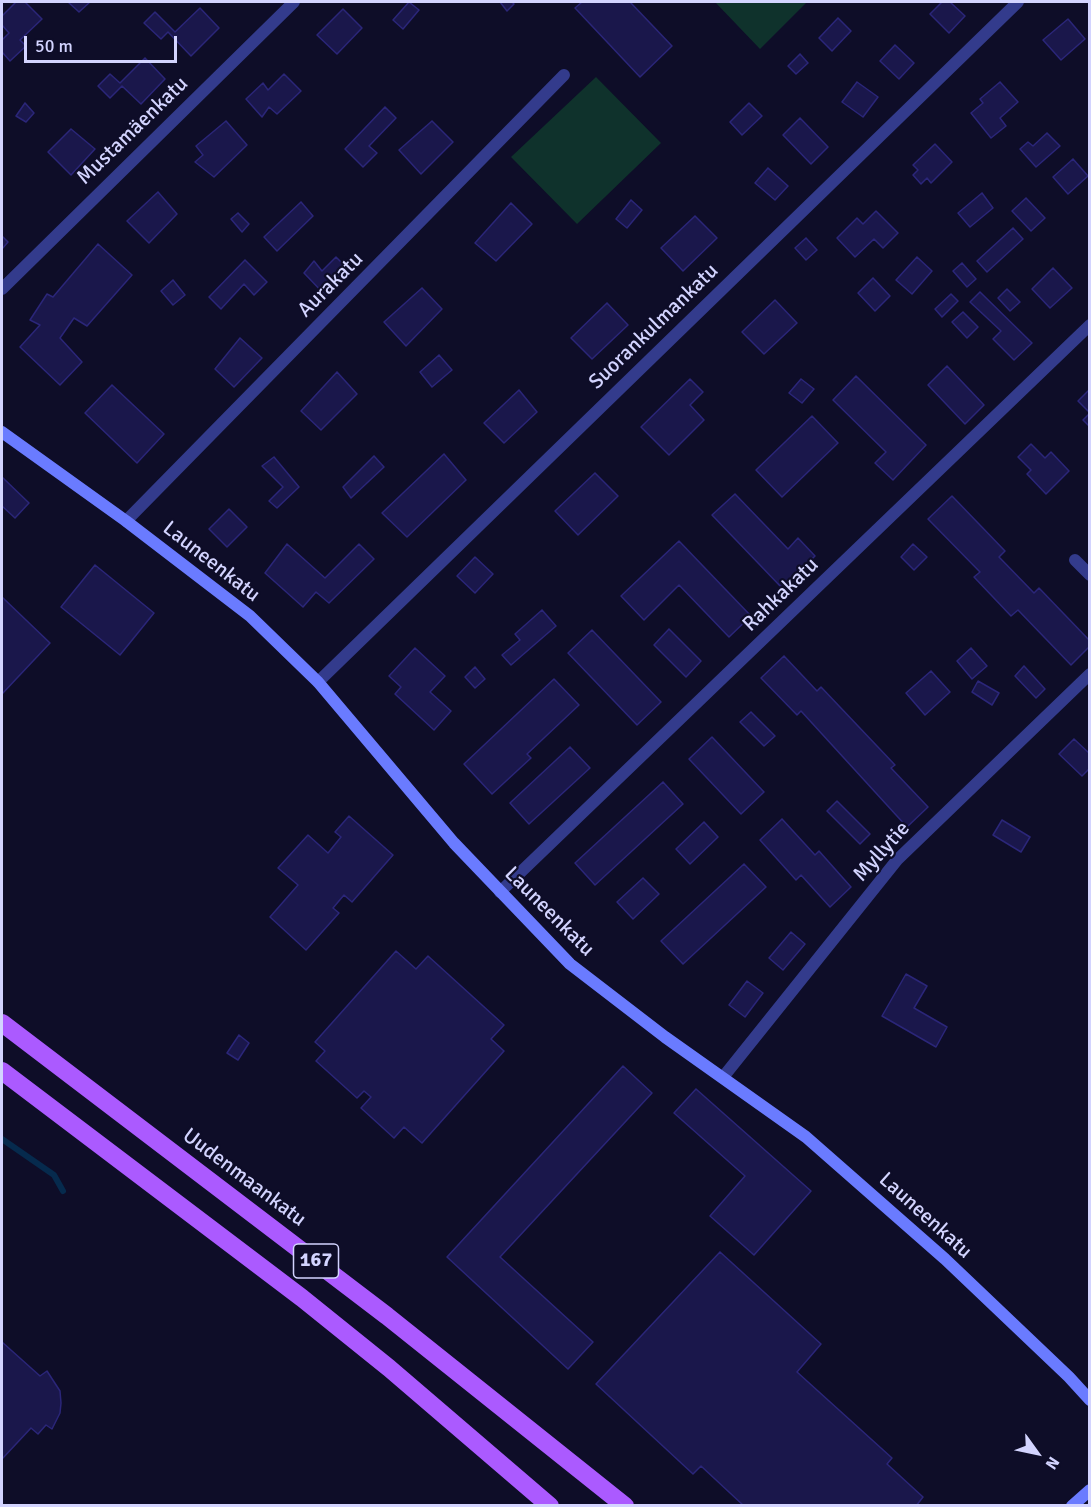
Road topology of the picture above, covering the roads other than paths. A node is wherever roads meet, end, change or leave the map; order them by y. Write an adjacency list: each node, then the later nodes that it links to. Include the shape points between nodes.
1 (294, 2): 4 (street, Mustamäenkatu)
2 (1018, 2): 11 (street, Suorankulmankatu)
3 (564, 75): 7 (street, Aurakatu)
4 (2, 289)
5 (1089, 325): 12 (street, Rahkakatu)
6 (2, 432): 7 (street, Launeenkatu)
7 (126, 521): 11 (street, Launeenkatu, via 250,616)
8 (1075, 560): 9 (street)
9 (1089, 575)
10 (1089, 674): 15 (street, Myllytie, via 897,860)
11 (318, 682): 12 (street, Launeenkatu)
12 (500, 892): 15 (street, Launeenkatu, via 570,964)
13 (2, 1023): 19 (main road, Uudenmaankatu / 167, via 387,1316)
14 (2, 1071): 18 (main road, 167, via 302,1298)
15 (723, 1076): 16 (street, Launeenkatu, via 806,1137 936,1251)
16 (1089, 1400)
17 (1089, 1490): 20 (street)
18 (550, 1506)
19 (625, 1506)
20 (1072, 1506)

